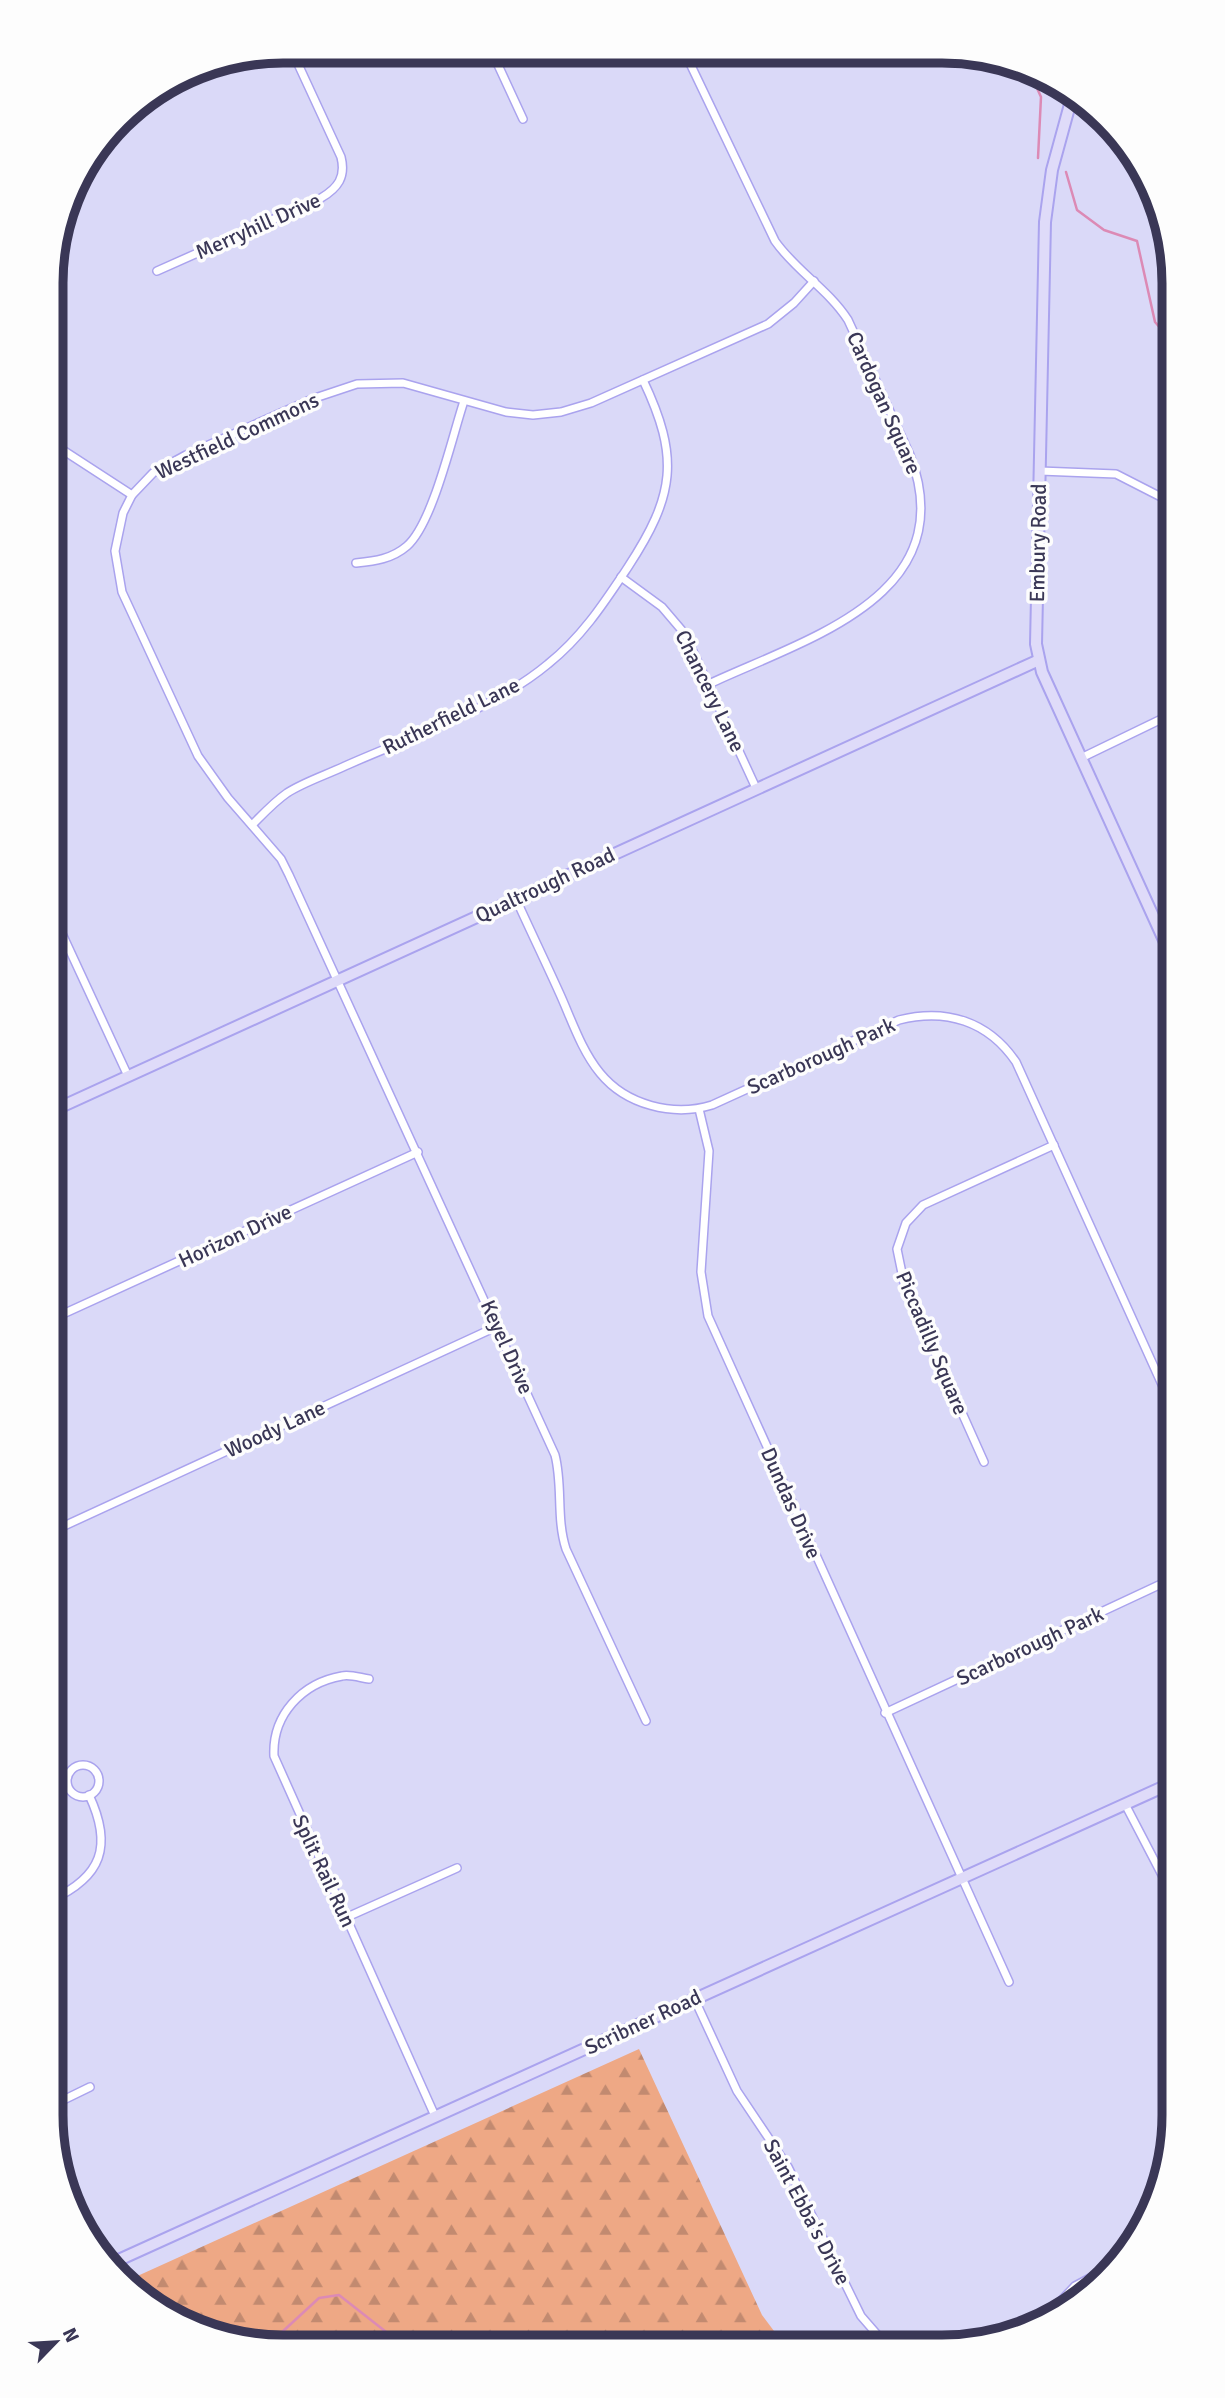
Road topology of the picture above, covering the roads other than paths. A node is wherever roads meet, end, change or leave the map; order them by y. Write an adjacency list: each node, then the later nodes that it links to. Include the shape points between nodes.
1 (298, 63): 6 (street, Merryhill Drive, via 341,157 343,172 338,185 321,198)
2 (497, 63): 5 (street)
3 (690, 63): 7 (street, Cardogan Square, via 775,241)
4 (1070, 105): 11 (street, Embury Road, via 1052,170 1045,222)
5 (523, 119)
6 (157, 271)
7 (814, 281): 8 (street, Westfield Commons, via 768,324); 17 (street, Cardogan Square, via 848,320 910,456 920,489 918,534 902,571 867,607)
8 (643, 380): 9 (street, Westfield Commons, via 561,412 533,415); 15 (street, Rutherfield Lane, via 666,438 667,478 652,530)
9 (464, 401): 12 (street, Westfield Commons, via 402,383 334,390 186,455 153,474); 14 (street, via 419,531 392,556)
10 (63, 450): 12 (street)
11 (1040, 471): 13 (street, via 1116,474); 16 (street, Embury Road)
12 (132, 495): 21 (street, Westfield Commons, via 115,551 122,592 198,756)
13 (1162, 497)
14 (356, 563)
15 (621, 577): 17 (street, Chancery Lane, via 676,621); 21 (street, Rutherfield Lane, via 593,621 546,666 482,704 291,790)
16 (1039, 660): 19 (street, Embury Road); 20 (street, Qualtrough Road)
17 (709, 684): 20 (street, Chancery Lane)
18 (1162, 719): 19 (street)
19 (1081, 758): 24 (street, Embury Road)
20 (756, 788): 22 (street, Qualtrough Road)
21 (252, 825): 25 (street, Westfield Commons, via 281,859)
22 (516, 899): 25 (street, Qualtrough Road); 28 (street, Scarborough Park, via 600,1073 620,1091 644,1103 674,1110)
23 (63, 936): 26 (street)
24 (1162, 936)
25 (338, 980): 26 (street, Qualtrough Road); 30 (street, Keyel Drive)
26 (128, 1076): 27 (street, Qualtrough Road)
27 (63, 1106)
28 (699, 1109): 29 (street, Scarborough Park, via 899,1020 937,1014 978,1025 1006,1047); 38 (street, Dundas Drive, via 709,1151 701,1272 708,1316)
29 (1054, 1145): 33 (street, Scarborough Park); 34 (street, Piccadilly Square, via 923,1205 906,1223 897,1249 904,1283)
30 (418, 1152): 31 (street, Horizon Drive); 32 (street, Keyel Drive)
31 (63, 1314)
32 (498, 1326): 35 (street, Woody Lane); 39 (street, Keyel Drive, via 555,1455 566,1549)
33 (1162, 1384)
34 (984, 1462)
35 (63, 1526)
36 (1162, 1584): 38 (street, Scarborough Park)
37 (369, 1679): 47 (street, Split Rail Run, via 343,1675 305,1692 284,1712 273,1741 278,1770)
38 (885, 1713): 45 (street, Dundas Drive)
39 (646, 1721)
40 (1162, 1787): 42 (street, Scribner Road)
41 (89, 1795): 41 (street, via 97,1788 97,1774 90,1766 80,1765 71,1771 68,1786 75,1794); 46 (street, via 101,1823 101,1849 88,1877)
42 (1125, 1804): 44 (street); 45 (street, Scribner Road)
43 (457, 1868): 47 (street)
44 (1162, 1875)
45 (962, 1879): 48 (street, Dundas Drive); 49 (street, Scribner Road)
46 (63, 1893)
47 (345, 1918): 52 (street, Split Rail Run)
48 (1009, 1982)
49 (694, 1998): 52 (street, Scribner Road); 56 (street, Saint Ebba's Drive, via 737,2091 785,2162 861,2316)
50 (90, 2087): 51 (street)
51 (63, 2100)
52 (435, 2116): 53 (street, Scribner Road)
53 (118, 2260)
54 (1087, 2281): 55 (street)
55 (1059, 2301)
56 (878, 2335)

